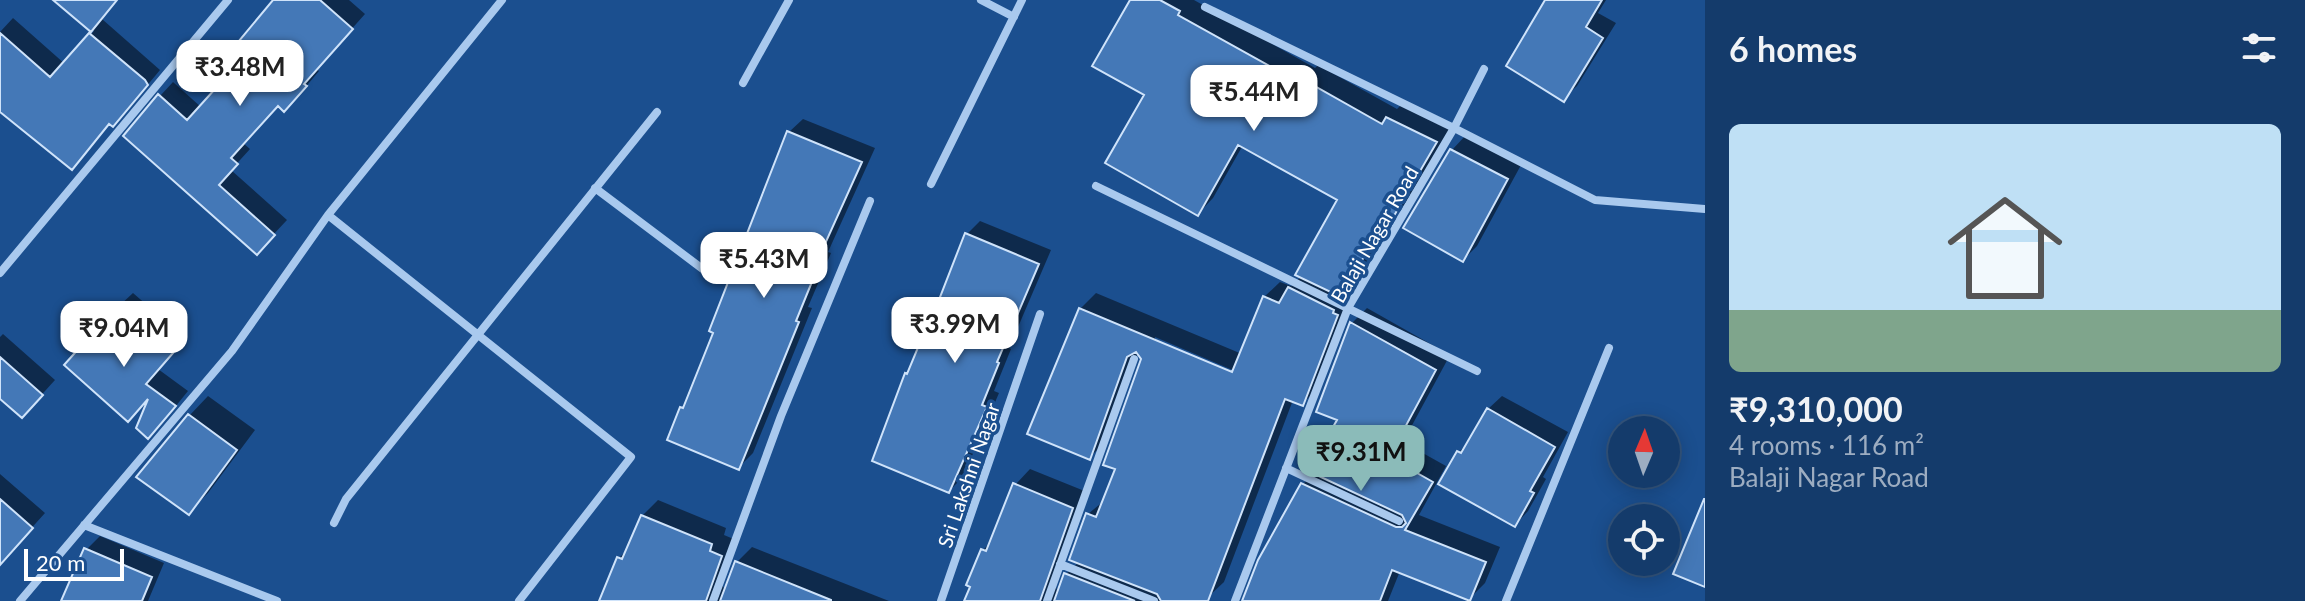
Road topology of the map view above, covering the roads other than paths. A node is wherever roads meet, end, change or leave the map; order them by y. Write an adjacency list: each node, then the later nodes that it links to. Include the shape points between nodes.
1 (228, 0): 19 (street)
2 (502, 0): 17 (street)
3 (789, 0): 9 (street)
4 (981, 0): 7 (street)
5 (1022, 0): 7 (street)
6 (1205, 7): 11 (street)
7 (1014, 17): 12 (street)
8 (1484, 69): 11 (street, Balaji Nagar Road)
9 (743, 83)
10 (657, 112): 14 (street)
11 (1454, 128): 16 (street, via 1595,200); 20 (street, Balaji Nagar Road)
12 (931, 184)
13 (1096, 186): 20 (street)
14 (595, 188): 18 (street); 22 (street)
15 (870, 201): 34 (street, via 781,416)
16 (1705, 209)
17 (328, 215): 22 (street); 29 (street, via 232,351)
18 (704, 270)
19 (0, 273)
20 (1348, 308): 25 (street); 26 (street, Balaji Nagar Road)
21 (1040, 314): 35 (street, Sri Lakshni Nagar)
22 (477, 334): 28 (street, via 346,499); 33 (street, via 631,457)
23 (1609, 348): 39 (street)
24 (1134, 359): 30 (street)
25 (1477, 371)
26 (1286, 468): 27 (street); 38 (street, Balaji Nagar Road)
27 (1399, 521)
28 (334, 523)
29 (84, 525): 31 (street); 32 (street)
30 (1060, 564): 36 (street); 37 (street)
31 (20, 601)
32 (277, 601)
33 (519, 601)
34 (713, 601)
35 (941, 601)
36 (1047, 601)
37 (1154, 601)
38 (1235, 601)
39 (1506, 601)

